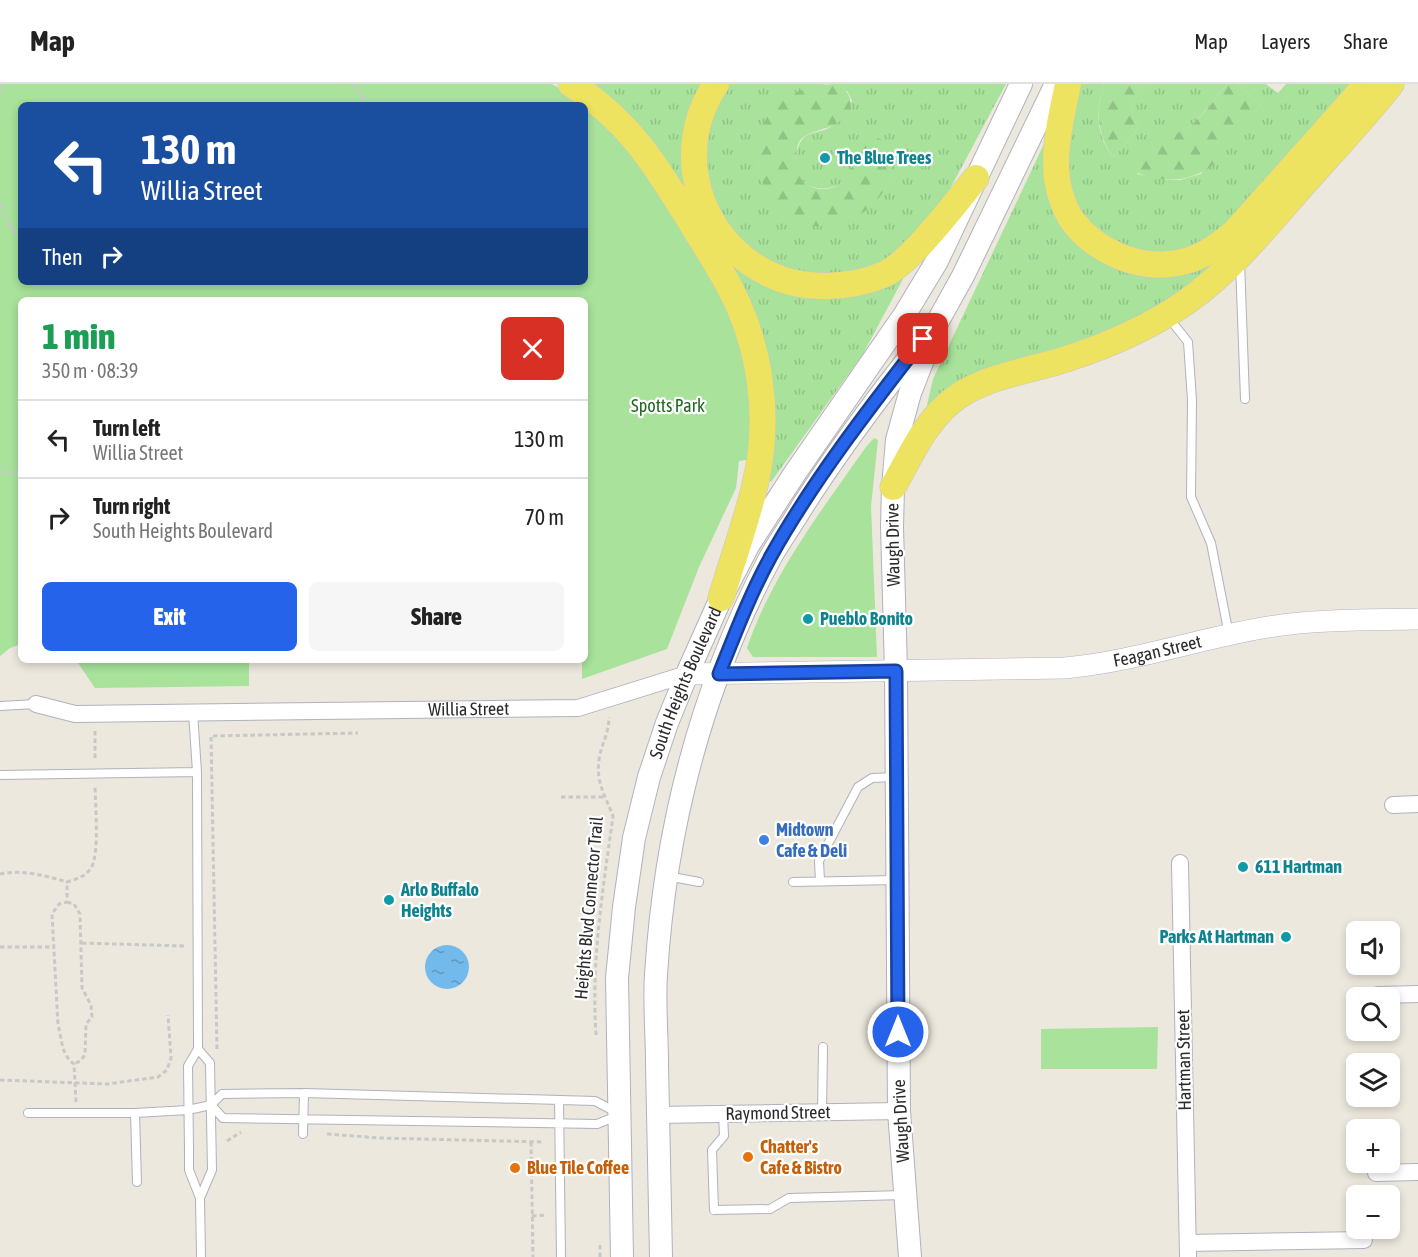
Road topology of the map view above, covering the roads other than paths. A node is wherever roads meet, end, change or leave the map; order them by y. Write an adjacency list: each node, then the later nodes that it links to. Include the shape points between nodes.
1 (571, 84): 14 (main road, via 607,109 647,154 729,286 755,351 761,383 761,449 755,484)
2 (716, 84): 8 (main road, via 701,112 693,141 693,166 709,218 744,258 769,274 796,284 859,283 887,273 909,256)
3 (1021, 84): 8 (main road)
4 (1056, 84): 11 (main road, Waugh Drive)
5 (1068, 84): 6 (main road, via 1055,149 1057,180 1075,225 1120,257 1169,264 1215,249 1234,233)
6 (1367, 84)
7 (1391, 84): 9 (main road)
8 (976, 178): 14 (main road, South Heights Boulevard, via 937,261 905,314 754,536)
9 (1239, 256): 10 (main road, via 1190,300); 12 (lane)
10 (1167, 314): 13 (main road, via 1098,349 970,389 948,404 925,429); 16 (lane, via 1188,342 1191,497 1211,543)
11 (938, 321): 13 (main road, Waugh Drive, via 910,393 897,440); 19 (main road, South Heights Boulevard, via 881,393 771,556)
12 (1245, 399)
13 (892, 487): 17 (main road, Waugh Drive)
14 (721, 598): 18 (main road, South Heights Boulevard)
15 (1418, 619): 16 (street, Feagan Street, via 1290,624)
16 (1229, 635): 17 (street, Feagan Street, via 1098,665)
17 (896, 671): 19 (street, Willia Street); 25 (main road, Waugh Drive)
18 (687, 674): 19 (street, Willia Street); 22 (street, Willia Street, via 578,708); 34 (main road, South Heights Boulevard, via 644,797 634,838)
19 (719, 674): 29 (main road, South Heights Boulevard, via 698,732 670,844)
20 (36, 704): 21 (lane); 22 (street, Willia Street, via 75,714)
21 (0, 706)
22 (193, 712): 23 (lane)
23 (197, 772): 24 (lane); 39 (lane)
24 (0, 775)
25 (897, 777): 30 (main road, Waugh Drive); 31 (lane, via 872,778 858,787 819,861)
26 (1418, 804): 27 (street)
27 (1393, 805)
28 (1180, 863): 60 (street, Hartman Street)
29 (666, 876): 32 (lane); 35 (main road, South Heights Boulevard)
30 (897, 880): 31 (lane); 44 (main road, Waugh Drive)
31 (820, 881): 33 (lane)
32 (699, 882)
33 (793, 882)
34 (621, 936): 35 (main road); 49 (main road, South Heights Boulevard, via 617,978)
35 (659, 940): 50 (main road, South Heights Boulevard)
36 (1418, 993): 37 (street)
37 (1400, 994)
38 (823, 1047): 45 (lane)
39 (198, 1049): 42 (lane, via 210,1063); 43 (lane, via 188,1066)
40 (304, 1093): 41 (lane); 42 (lane, via 222,1094); 51 (lane)
41 (559, 1100): 49 (lane, via 595,1101); 52 (lane)
42 (211, 1105): 43 (lane); 51 (lane, via 223,1118); 58 (lane, via 212,1170)
43 (188, 1110): 47 (lane); 58 (lane, via 189,1170)
44 (899, 1111): 45 (street, Raymond Street); 57 (main road, Waugh Drive)
45 (822, 1112): 48 (street, Raymond Street)
46 (28, 1113): 47 (lane)
47 (135, 1113): 56 (lane)
48 (723, 1113): 50 (street, Raymond Street); 57 (lane, via 724,1136 712,1150 714,1210 770,1209 789,1198)
49 (621, 1114): 50 (main road); 52 (lane, via 597,1124); 63 (main road, South Heights Boulevard)
50 (658, 1114): 64 (main road, South Heights Boulevard)
51 (303, 1118): 52 (lane); 53 (lane)
52 (560, 1123): 62 (lane)
53 (303, 1134)
54 (1400, 1172): 55 (street)
55 (1418, 1172)
56 (137, 1182)
57 (906, 1195): 65 (main road, Waugh Drive)
58 (200, 1198): 61 (lane)
59 (1364, 1240): 60 (street)
60 (1188, 1250)
61 (201, 1257)
62 (561, 1257)
63 (622, 1257)
64 (661, 1257)
65 (910, 1257)

